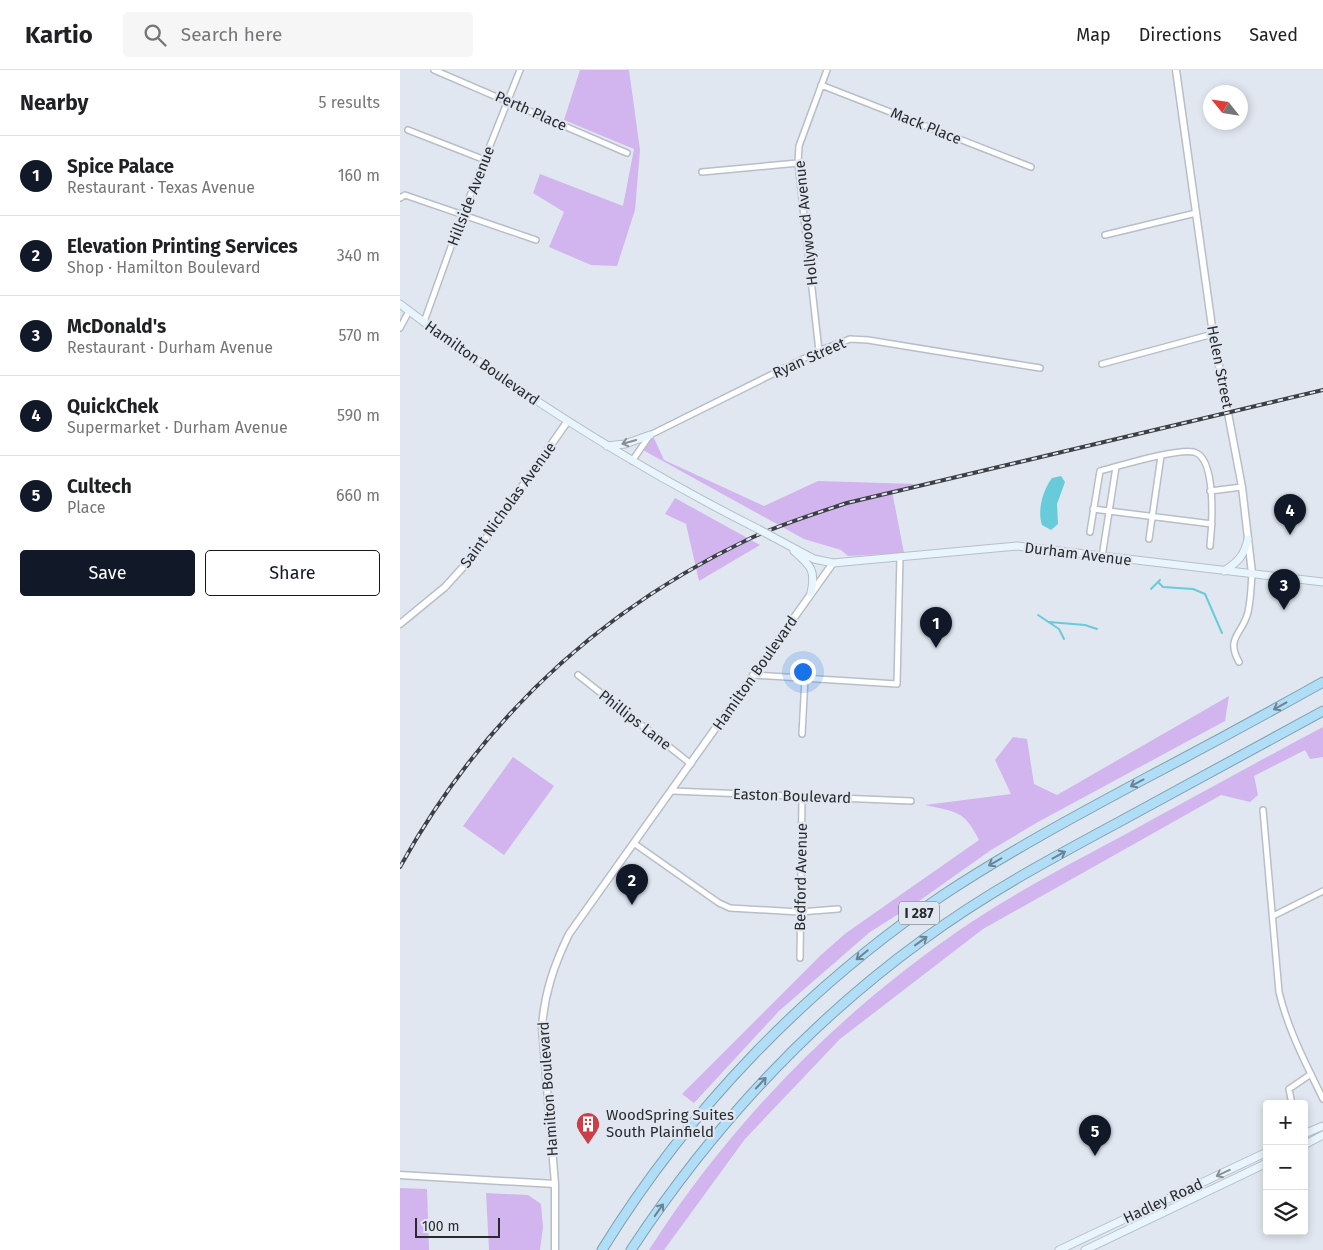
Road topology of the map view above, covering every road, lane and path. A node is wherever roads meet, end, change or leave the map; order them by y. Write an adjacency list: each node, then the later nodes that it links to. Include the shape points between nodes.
1 (434, 70): 6 (street, Perth Place)
2 (520, 70): 6 (street, Hillside Avenue)
3 (827, 70): 5 (street, Hollywood Avenue)
4 (1176, 70): 14 (street, Helen Street)
5 (821, 85): 10 (street, Hollywood Avenue, via 799,146); 11 (street, Mack Place)
6 (508, 100): 8 (street, Perth Place); 9 (street, Hillside Avenue)
7 (408, 130): 9 (street)
8 (627, 153)
9 (484, 160): 15 (street, Hillside Avenue)
10 (798, 163): 12 (street); 23 (street, Hollywood Avenue)
11 (1031, 167)
12 (702, 172)
13 (400, 198): 15 (street, via 405,195)
14 (1196, 213): 16 (street); 22 (street, Helen Street)
15 (462, 216): 17 (street); 20 (street, Hillside Avenue)
16 (1105, 235)
17 (536, 240)
18 (400, 304): 19 (main road, Hamilton Boulevard)
19 (409, 311): 20 (main road, Hamilton Boulevard); 21 (street)
20 (424, 322): 26 (main road, Hamilton Boulevard)
21 (400, 328)
22 (1214, 334): 24 (street); 32 (street, Helen Street)
23 (819, 351): 25 (street, Ryan Street, via 850,339 868,340); 27 (street, Ryan Street)
24 (1102, 364)
25 (1040, 368)
26 (567, 422): 28 (main road, Hamilton Boulevard); 50 (street, Saint Nicholas Avenue, via 475,554 445,587)
27 (650, 435): 28 (main road, one-way to 28, via 625,444); 30 (street, Ryan Street)
28 (607, 446): 30 (main road, Hamilton Boulevard)
29 (1161, 456): 31 (street); 33 (street, via 1181,452 1200,455 1207,464); 36 (street)
30 (632, 461): 41 (main road, Hamilton Boulevard, bridge)
31 (1116, 467): 34 (street, via 1100,471); 35 (street)
32 (1242, 487): 33 (street); 40 (street, Helen Street)
33 (1210, 491): 37 (street)
34 (1093, 509): 35 (street); 38 (street)
35 (1109, 511): 36 (street); 44 (street)
36 (1153, 516): 37 (street); 39 (street)
37 (1212, 524): 42 (street)
38 (1090, 532)
39 (1149, 539)
40 (1248, 539): 46 (main road, via 1240,560); 47 (street, Helen Street)
41 (786, 544): 45 (main road, Hamilton Boulevard, via 814,559); 49 (main road, via 813,571)
42 (1210, 546)
43 (900, 556): 44 (main road, Durham Avenue, via 1017,546); 45 (main road, Durham Avenue); 54 (street, via 897,684)
44 (1102, 557): 46 (main road, Durham Avenue)
45 (833, 563): 49 (street, Hamilton Boulevard)
46 (1223, 571): 47 (main road, Durham Avenue)
47 (1252, 573): 48 (main road, Durham Avenue); 51 (street, via 1246,621 1234,640 1234,653)
48 (1323, 582)
49 (811, 593): 52 (street, Hamilton Boulevard)
50 (400, 624)
51 (1239, 662)
52 (754, 674): 54 (street); 58 (street, Hamilton Boulevard)
53 (578, 675): 58 (street, Phillips Lane)
54 (805, 678): 57 (street)
55 (1323, 682): 81 (highway, I 287, one-way to 81, via 989,866 884,938 798,1011 726,1084 652,1175)
56 (1323, 711): 82 (highway, I 287, one-way to 56, via 675,1187 744,1102 829,1016 892,963 1007,884)
57 (802, 734)
58 (691, 764): 59 (street, Hamilton Boulevard)
59 (672, 791): 60 (street, Easton Boulevard); 63 (street, Hamilton Boulevard)
60 (802, 797): 61 (street, Easton Boulevard); 66 (street, Bedford Avenue)
61 (911, 801)
62 (1263, 810): 67 (street)
63 (635, 844): 66 (street, via 730,908); 79 (street, Hamilton Boulevard, via 570,934 556,962 544,1005 544,1063)
64 (1323, 891): 67 (street)
65 (838, 909): 66 (street)
66 (800, 912): 68 (street, Bedford Avenue)
67 (1273, 916): 69 (street, via 1278,992 1284,1017)
68 (800, 958)
69 (1311, 1074): 70 (street, via 1289,1089); 71 (street)
70 (1291, 1100)
71 (1323, 1100)
72 (1323, 1126): 73 (main road)
73 (1308, 1131)
74 (1323, 1135): 75 (main road)
75 (1308, 1143)
76 (1263, 1154): 83 (main road, Hadley Road, one-way to 83)
77 (1263, 1165): 84 (main road, Hadley Road)
78 (400, 1175): 79 (street)
79 (555, 1184): 80 (street, Hamilton Boulevard)
80 (555, 1250)
81 (602, 1250)
82 (631, 1250)
83 (1059, 1250)
84 (1085, 1250)

